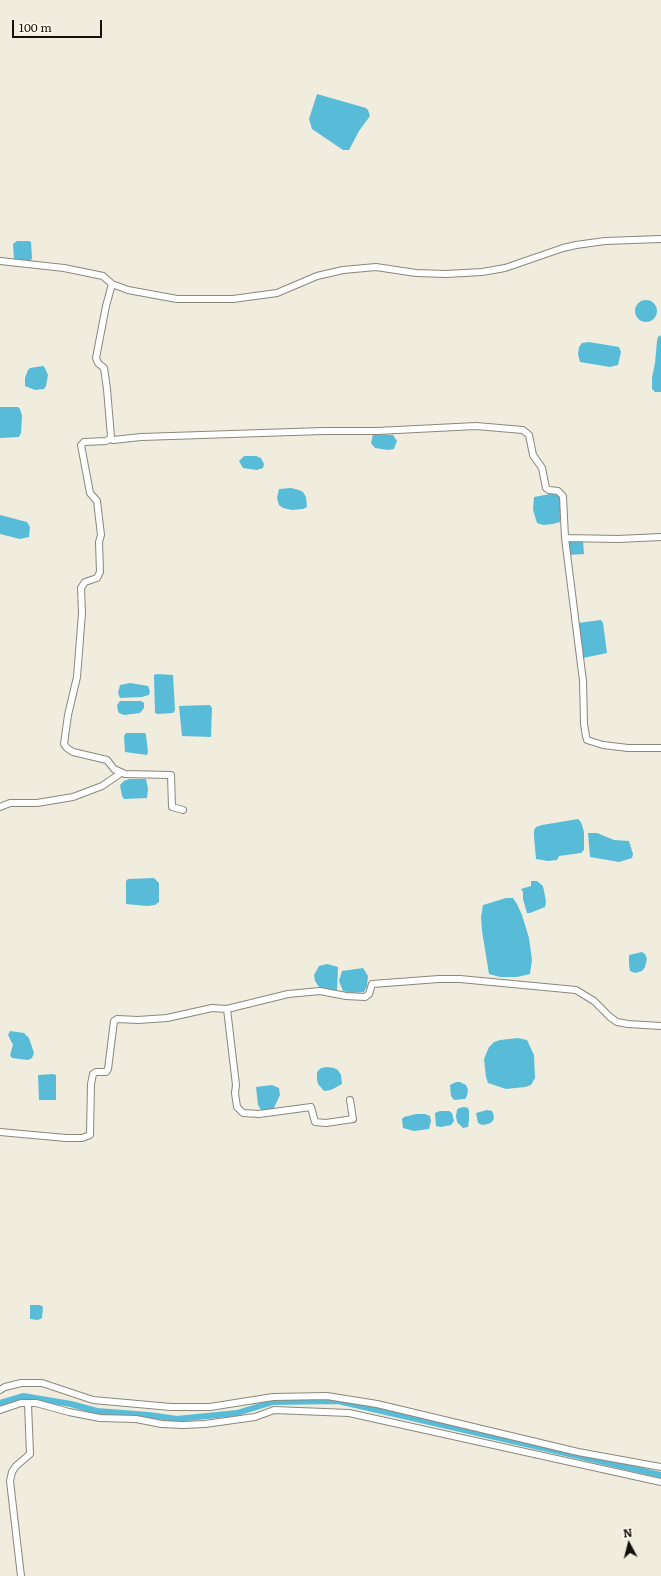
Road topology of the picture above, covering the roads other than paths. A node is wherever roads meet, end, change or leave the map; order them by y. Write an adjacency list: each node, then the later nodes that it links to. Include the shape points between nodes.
1 (661, 239): 3 (street, via 576,245 505,268 482,272 416,273 376,267 343,270 317,276 277,293 233,299 177,299 128,290)
2 (0, 261): 3 (street, via 64,268 103,276)
3 (112, 284): 4 (street, via 96,358 104,368)
4 (110, 439): 6 (street, via 476,426 523,430 528,435 533,455 542,468 546,488 558,491 564,496); 8 (street, via 81,443 90,493 97,501 101,535 100,572 97,578 85,582 81,588 82,613 77,677 64,742 73,752 107,760 114,770)
5 (661, 536): 6 (street, via 618,539)
6 (565, 538): 7 (street, via 583,681 586,736 588,740 603,744 628,748)
7 (661, 748)
8 (121, 773): 9 (street, via 102,786 73,797 37,803 10,803); 10 (street, via 171,775 172,807)
9 (0, 807)
10 (183, 810)
11 (227, 1008): 12 (street, via 288,994 320,991 346,996 365,996 369,994 372,984 460,979 576,990 594,1001 617,1022); 13 (street, via 237,1107 243,1113 259,1114 311,1107 315,1122 353,1120); 14 (street, via 212,1008 167,1018 114,1021 108,1069 106,1072 93,1074 90,1135 66,1138)
12 (661, 1026)
13 (350, 1100)
14 (0, 1132)
15 (0, 1390): 18 (street, via 22,1383 42,1383 93,1400 171,1407 210,1407 273,1397 327,1396 377,1404 578,1452)
16 (28, 1404): 17 (street, via 21,1403); 19 (street, via 36,1403 100,1418 183,1425 255,1417 274,1410 349,1413); 20 (street, via 30,1454 16,1466 10,1481)
17 (0, 1410)
18 (661, 1467)
19 (661, 1482)
20 (21, 1576)

